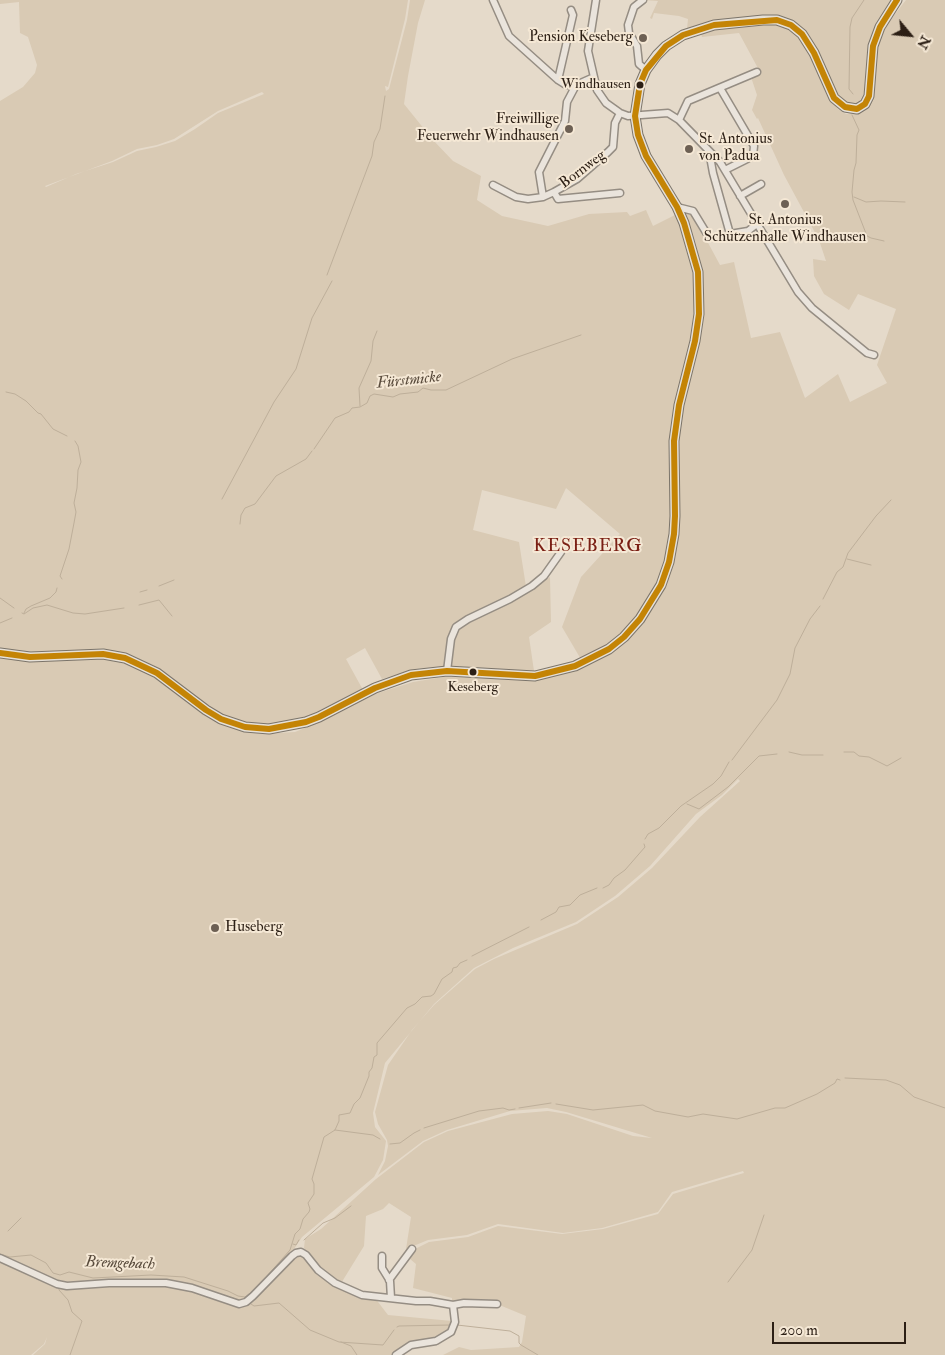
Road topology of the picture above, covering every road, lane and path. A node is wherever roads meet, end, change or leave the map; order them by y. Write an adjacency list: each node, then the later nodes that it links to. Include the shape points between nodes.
1 (493, 0): 9 (street, via 509,36)
2 (596, 0): 8 (street, via 588,51)
3 (643, 0): 6 (street, via 634,7 628,25 637,46 639,64)
4 (897, 0): 6 (main road, via 880,26 873,46 869,96 865,104 856,109 845,107 834,98 802,34 777,20 695,30 666,46)
5 (572, 10): 9 (street)
6 (646, 70): 13 (main road, via 638,92)
7 (757, 72): 11 (street)
8 (594, 77): 10 (street); 12 (street, via 597,90 606,103)
9 (558, 80): 10 (street, via 566,85)
10 (576, 85): 22 (street, via 567,102 565,121 539,172)
11 (720, 88): 14 (street, via 688,100); 16 (street, via 754,146 753,156)
12 (620, 113): 13 (street); 19 (street, Bornweg, via 615,123 612,147 577,179)
13 (635, 116): 14 (street, via 668,113); 23 (main road, via 640,145)
14 (679, 120): 15 (street)
15 (710, 151): 16 (street); 24 (street, via 730,234 748,231)
16 (725, 170): 21 (street)
17 (761, 184): 21 (street)
18 (493, 185): 22 (street, Bornweg, via 516,197)
19 (554, 192): 20 (street, via 558,199); 22 (street, Bornweg)
20 (620, 193)
21 (740, 196): 24 (street)
22 (543, 197)
23 (676, 207): 25 (street, via 693,211); 29 (main road, via 698,272 699,314 676,422 674,534 661,585 632,628 609,649 583,663 535,676)
24 (758, 224): 26 (street, via 798,292 812,308 867,353)
25 (707, 234)
26 (874, 355)
27 (561, 552): 29 (street, via 544,576 532,586 456,627 451,638)
28 (0, 653): 29 (main road, via 30,657 93,654 134,661 151,669 221,719 269,730 319,717 393,680)
29 (447, 671)
30 (412, 1248): 33 (street)
31 (382, 1256): 33 (street, via 382,1268)
32 (0, 1258): 34 (street, via 67,1286 166,1283 239,1304 246,1302 292,1256 301,1252 318,1270 352,1291)
33 (389, 1280): 34 (street)
34 (392, 1298): 36 (street)
35 (497, 1304): 36 (street)
36 (453, 1305): 37 (street, via 455,1322 451,1332 436,1341 411,1345)
37 (396, 1355)

